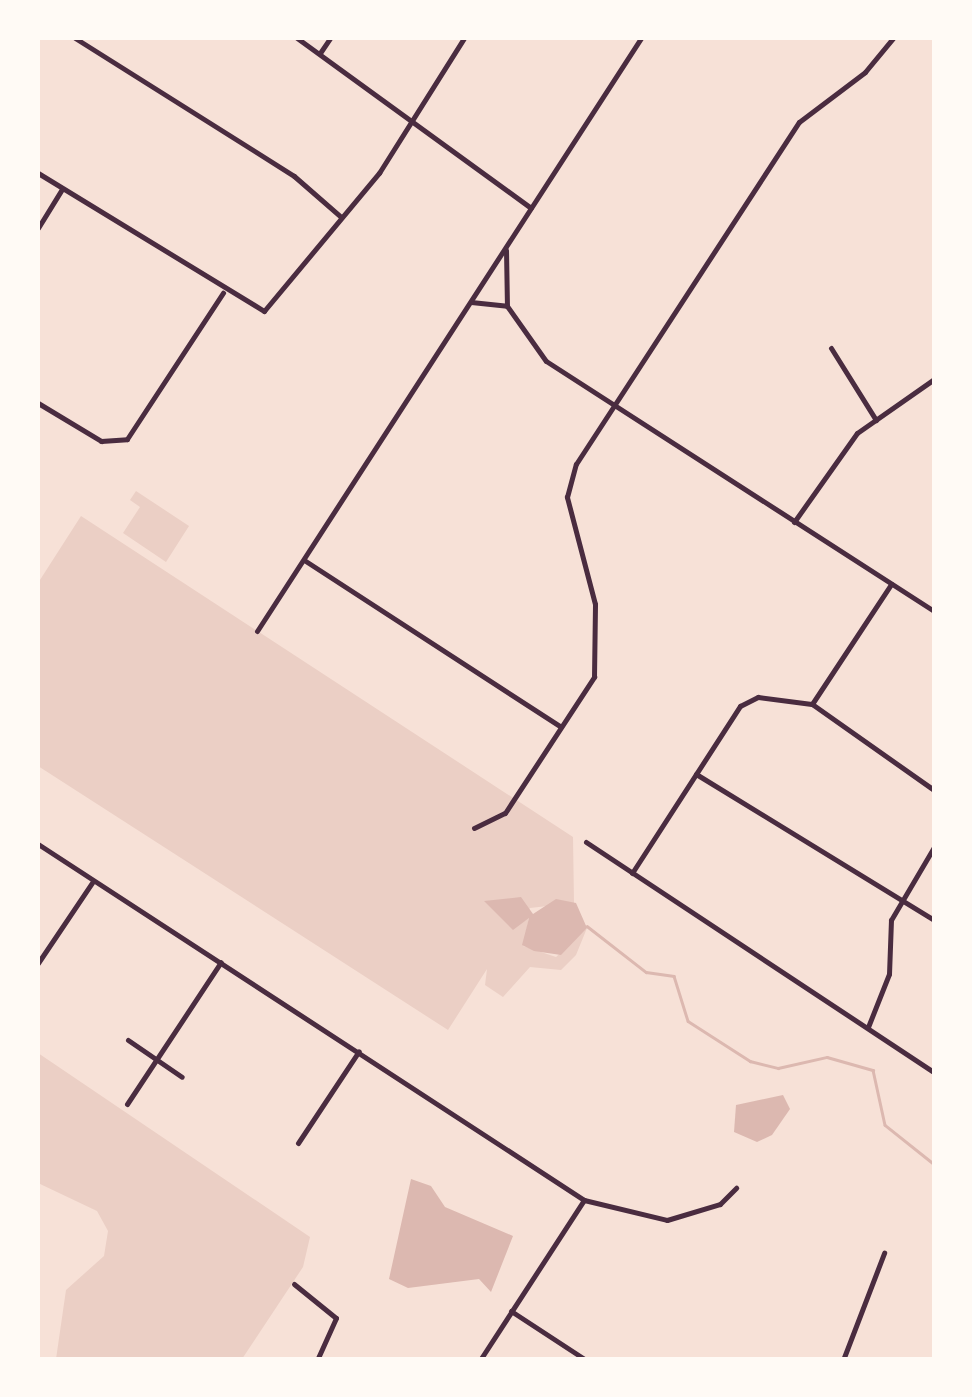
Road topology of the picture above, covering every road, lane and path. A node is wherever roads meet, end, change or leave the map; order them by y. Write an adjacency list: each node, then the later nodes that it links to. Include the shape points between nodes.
1 (297, 38): 7 (street)
2 (330, 38): 7 (street)
3 (464, 38): 8 (street)
4 (640, 38): 11 (street)
5 (893, 38): 21 (street, via 865,72 800,122)
6 (77, 39): 12 (street, via 294,176)
7 (320, 53): 8 (street)
8 (409, 122): 11 (street); 12 (street)
9 (38, 173): 10 (street)
10 (62, 190): 13 (street); 15 (street)
11 (531, 208): 14 (street)
12 (340, 216): 15 (street, via 264,312)
13 (38, 228)
14 (506, 246): 16 (street); 17 (street)
15 (223, 293): 20 (street, via 136,430 101,442)
16 (470, 302): 17 (street); 24 (street)
17 (507, 306): 21 (street, via 546,362)
18 (832, 348): 22 (street)
19 (934, 379): 22 (street)
20 (38, 402)
21 (612, 406): 23 (street); 29 (street, via 568,496 600,643 594,677)
22 (876, 420): 23 (street, via 842,448)
23 (794, 522): 25 (street)
24 (303, 559): 27 (street); 29 (street)
25 (891, 584): 26 (street); 28 (street)
26 (934, 611)
27 (257, 631)
28 (812, 704): 30 (street, via 782,694 740,706); 31 (street)
29 (561, 727): 32 (street, via 505,813)
30 (696, 774): 36 (street); 38 (street)
31 (934, 790)
32 (474, 828)
33 (586, 842): 36 (street)
34 (38, 844): 37 (street)
35 (934, 846): 38 (street)
36 (632, 873): 42 (street)
37 (93, 881): 40 (street); 41 (street)
38 (899, 901): 39 (street); 42 (street, via 889,974)
39 (934, 920)
40 (221, 962): 44 (street); 45 (street)
41 (38, 963)
42 (868, 1028): 46 (street)
43 (128, 1040): 45 (street)
44 (360, 1051): 49 (street); 51 (street)
45 (156, 1060): 47 (street); 48 (street)
46 (934, 1072)
47 (182, 1077)
48 (127, 1104)
49 (298, 1143)
50 (736, 1188): 51 (street, via 720,1204 667,1220)
51 (584, 1200): 54 (street)
52 (884, 1253): 58 (street)
53 (294, 1284): 55 (street, via 336,1318)
54 (512, 1311): 56 (street); 57 (street)
55 (316, 1360)
56 (480, 1360)
57 (586, 1360)
58 (843, 1360)

